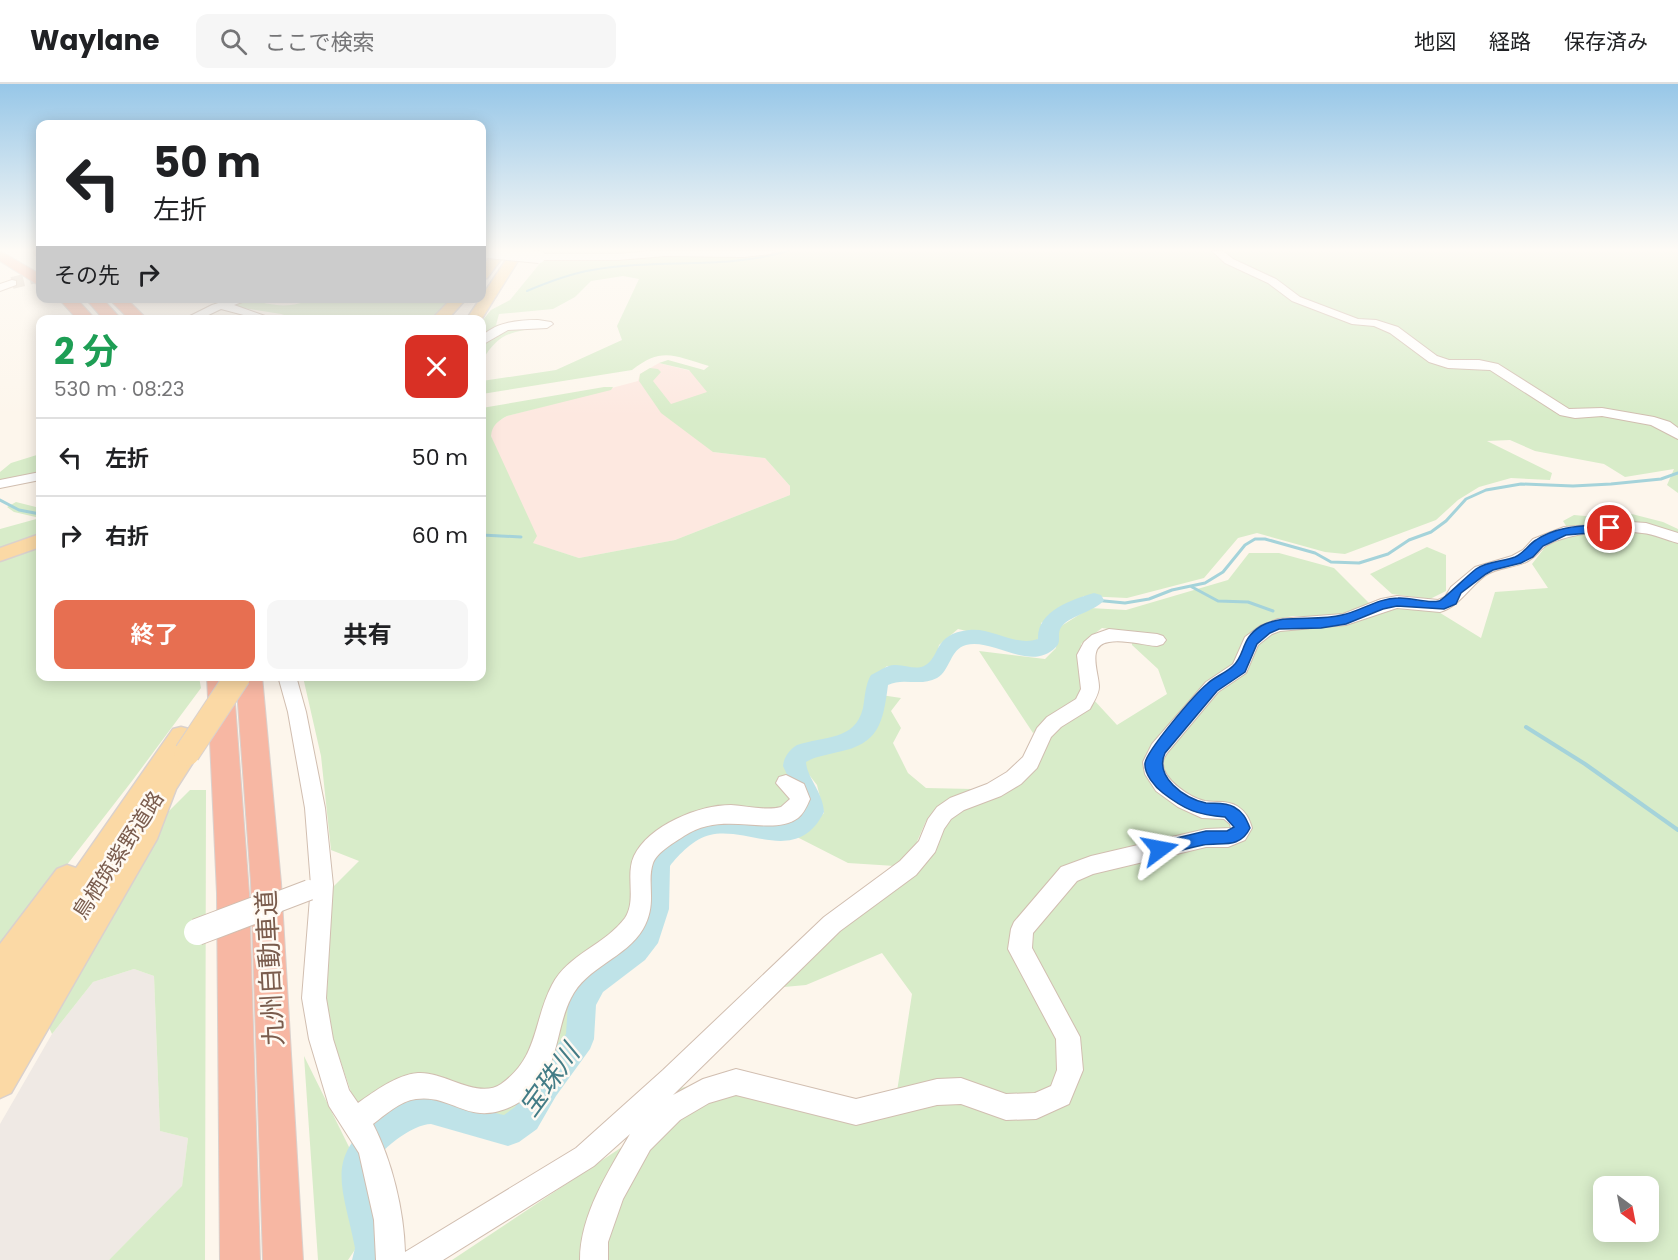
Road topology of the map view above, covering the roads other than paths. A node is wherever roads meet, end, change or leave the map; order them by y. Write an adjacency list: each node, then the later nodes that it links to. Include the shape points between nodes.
1 (221, 306): 4 (street)
2 (226, 306): 5 (street)
3 (1314, 306): 8 (street, via 1356,322 1376,323 1394,330 1414,347 1448,364 1479,364 1499,370 1565,412 1602,412 1654,422)
4 (199, 315)
5 (256, 315)
6 (547, 324): 7 (street, via 510,325)
7 (486, 338)
8 (1678, 435)
9 (36, 477): 10 (street)
10 (0, 484)
11 (1678, 538): 33 (street, via 1646,528 1569,530 1539,543 1517,560 1481,571 1456,591 1451,601 1440,606 1397,602 1346,619 1278,625 1266,630 1251,641 1240,668 1212,687 1159,749 1153,762 1163,786 1185,801 1202,809 1228,811 1239,819 1242,828 1238,834 1206,838 1069,874 1022,929 1020,949 1068,1037 1070,1070 1060,1095 1036,1106 1006,1107 961,1091 938,1092 856,1112 736,1082 702,1092 671,1111 642,1141 612,1192 594,1242)
12 (35, 542): 13 (main road)
13 (0, 555)
14 (1157, 640): 32 (street, via 1109,635 1098,639 1086,656 1090,689 1083,704 1049,728 1029,762 1014,778 944,813 928,846 908,868 832,924 585,1157)
15 (218, 681): 20 (main road, 鳥栖筑紫野道路)
16 (221, 681): 29 (highway, 九州自動車道, via 233,893)
17 (234, 681): 20 (main road, 鳥栖筑紫野道路, bridge)
18 (249, 681): 30 (highway, 九州自動車道, via 266,883)
19 (288, 681): 22 (street, via 315,808)
20 (174, 759): 24 (main road, via 140,779); 25 (main road, 鳥栖筑紫野道路); 26 (main road, 鳥栖筑紫野道路); 27 (main road, via 148,831)
21 (786, 783): 28 (street, via 797,790 800,799 786,815 713,814 695,818 647,853 642,862 642,900 631,928 577,971 561,992 537,1065 525,1081 510,1093 488,1102 472,1101 433,1087 403,1089)
22 (315, 887): 23 (street, bridge); 28 (street, via 314,998 321,1039 338,1098)
23 (197, 933)
24 (0, 967)
25 (0, 1003)
26 (0, 1035)
27 (0, 1082)
28 (363, 1136): 31 (street, via 388,1220)
29 (240, 1260)
30 (283, 1260)
31 (390, 1260)
32 (416, 1260)
33 (594, 1260)

